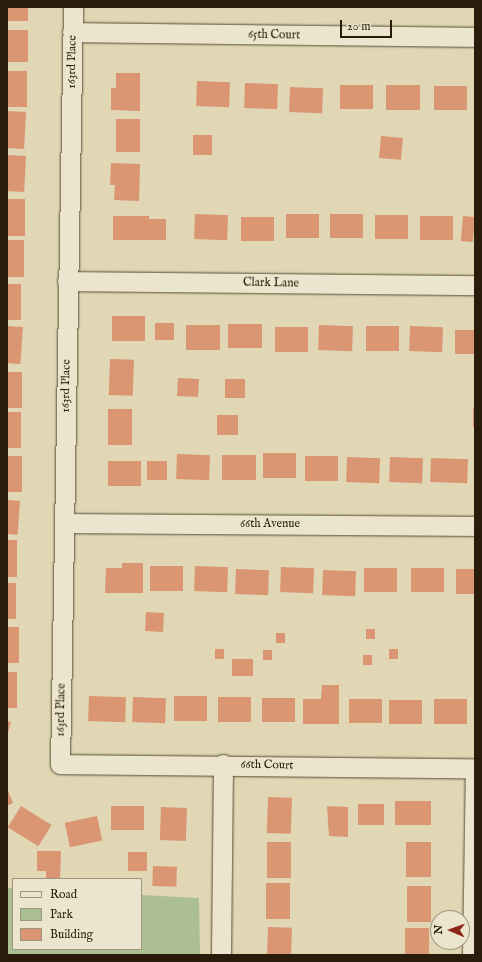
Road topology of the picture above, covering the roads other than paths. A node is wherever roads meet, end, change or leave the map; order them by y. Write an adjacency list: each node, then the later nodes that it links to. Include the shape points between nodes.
1 (73, 7): 2 (street, 163rd Place)
2 (72, 32): 3 (street, 65th Court); 4 (street, 163rd Place)
3 (475, 37)
4 (67, 281): 5 (street, Clark Lane); 6 (street, 163rd Place)
5 (475, 285)
6 (64, 523): 7 (street, 66th Avenue); 8 (street, 163rd Place)
7 (475, 526)
8 (60, 764): 9 (street, 66th Court)
9 (223, 764): 10 (street, 66th Court); 12 (street)
10 (475, 768)
11 (475, 772): 13 (street)
12 (221, 955)
13 (472, 955)

